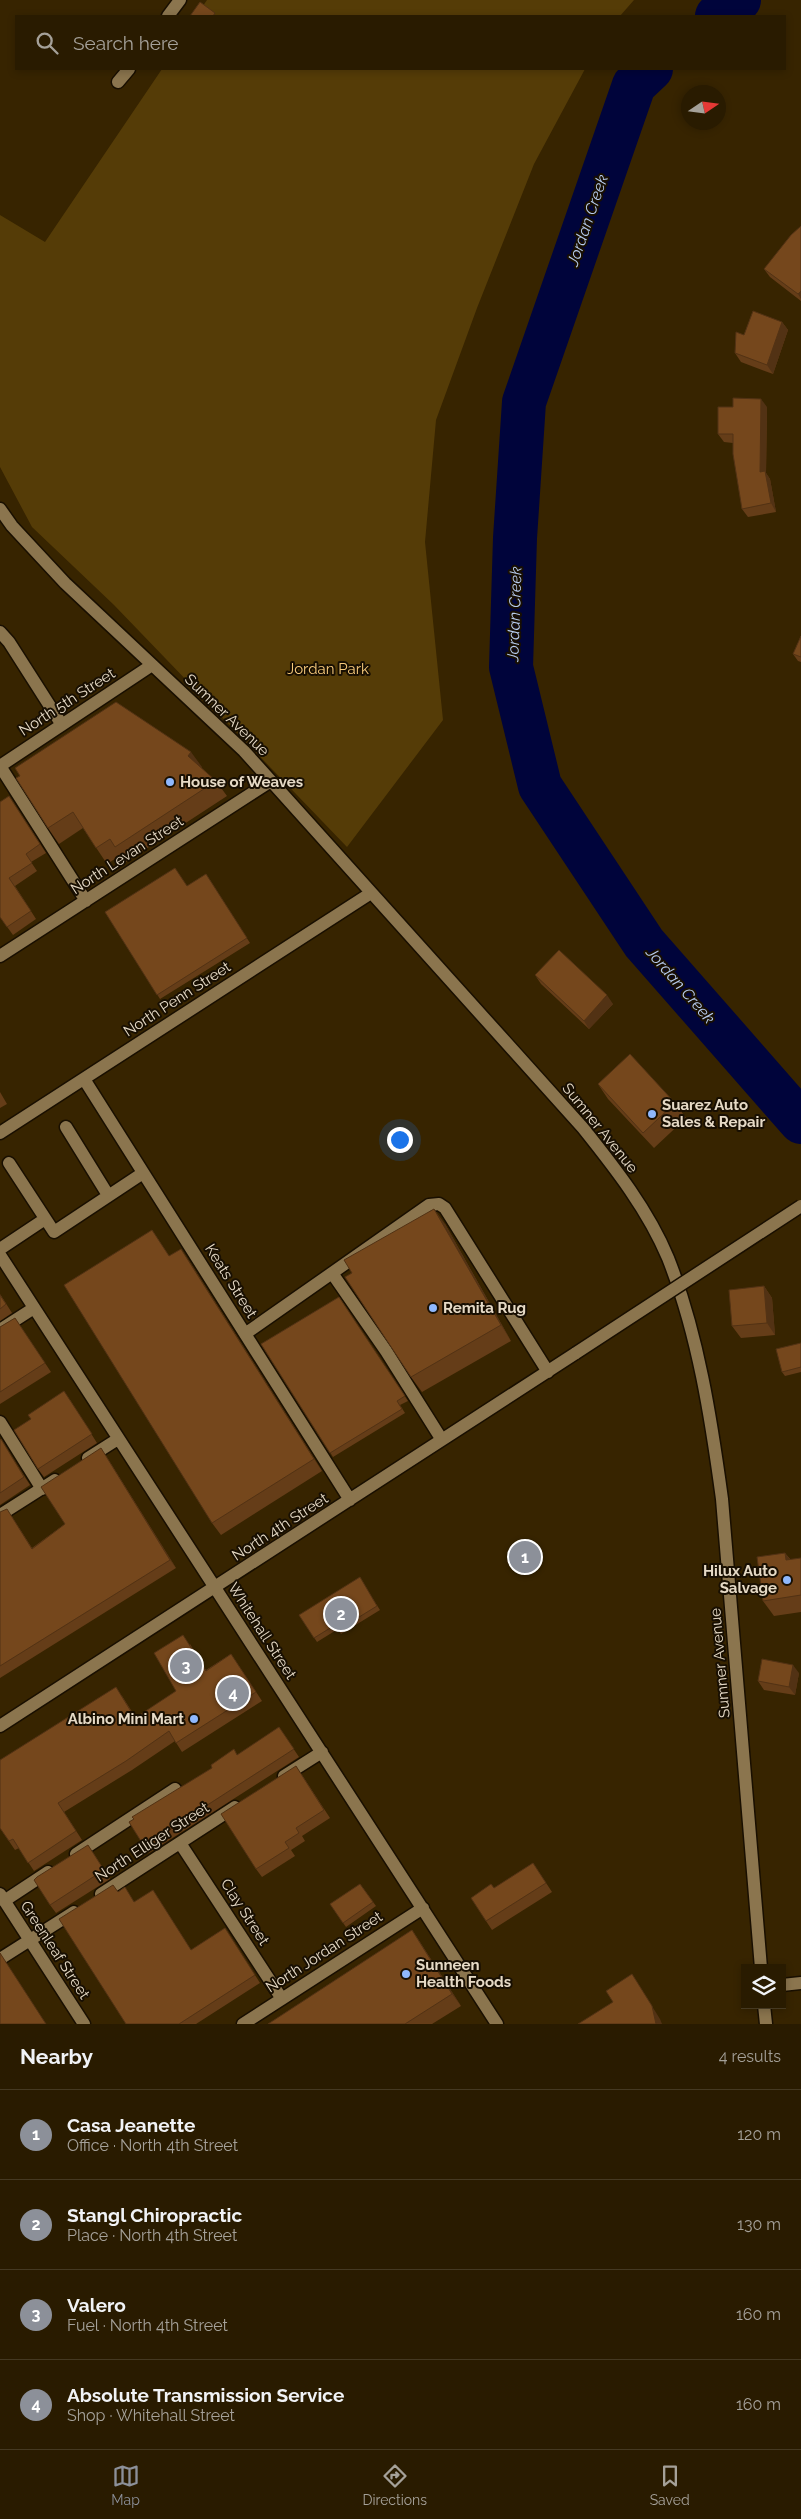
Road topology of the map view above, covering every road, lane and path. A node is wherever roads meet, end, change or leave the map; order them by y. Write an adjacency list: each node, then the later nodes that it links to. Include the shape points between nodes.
1 (180, 0): 2 (street)
2 (169, 15)
3 (128, 70): 4 (street)
4 (118, 82)
5 (0, 509): 7 (street, Sumner Avenue)
6 (0, 515): 7 (street)
7 (12, 526): 9 (street, Sumner Avenue)
8 (0, 632): 10 (street)
9 (152, 665): 10 (street, North 5th Street); 12 (street, Sumner Avenue, via 244,750)
10 (62, 725): 11 (street, North 5th Street)
11 (0, 766): 14 (street)
12 (271, 781): 13 (street, Sumner Avenue); 14 (street, North Levan Street)
13 (371, 893): 16 (street, North Penn Street); 50 (street, Sumner Avenue, via 588,1135 631,1192 667,1257 686,1310 699,1365 712,1424 722,1498)
14 (86, 901): 15 (street, North Levan Street)
15 (0, 956)
16 (84, 1079): 18 (street, North Penn Street); 20 (street, Keats Street)
17 (66, 1128): 21 (street)
18 (0, 1132)
19 (10, 1163): 23 (street)
20 (143, 1173): 21 (street); 29 (street, Keats Street)
21 (108, 1195): 23 (street, via 54,1232)
22 (801, 1206): 30 (street, North 4th Street, bridge)
23 (45, 1219): 24 (street)
24 (0, 1249)
25 (0, 1255): 27 (street, Whitehall Street)
26 (332, 1273): 29 (street); 30 (street, via 429,1205 438,1204 445,1208); 33 (street)
27 (34, 1308): 28 (street); 32 (street, Whitehall Street)
28 (0, 1330)
29 (245, 1334): 37 (street, Keats Street)
30 (548, 1372): 33 (street, North 4th Street)
31 (0, 1422): 36 (street)
32 (118, 1438): 34 (street); 39 (street, Whitehall Street)
33 (442, 1440): 37 (street, North 4th Street)
34 (80, 1464)
35 (65, 1474): 36 (street)
36 (42, 1489): 38 (street)
37 (350, 1500): 39 (street, North 4th Street)
38 (0, 1516)
39 (215, 1588): 40 (street, North 4th Street); 41 (street, Whitehall Street)
40 (0, 1726)
41 (322, 1752): 42 (street); 47 (street, Whitehall Street)
42 (272, 1784)
43 (175, 1790): 46 (street)
44 (246, 1800): 45 (street, North Elliger Street)
45 (180, 1843): 48 (street, North Elliger Street); 53 (street, Clay Street)
46 (2, 1897): 48 (street, Greenleaf Street)
47 (423, 1908): 53 (street, North Jordan Street); 57 (street, Whitehall Street)
48 (30, 1940): 49 (street, North Elliger Street); 55 (street, Greenleaf Street)
49 (0, 1959)
50 (760, 1964)
51 (801, 1983): 52 (street)
52 (786, 1985)
53 (282, 1998): 56 (street, North Jordan Street)
54 (764, 2009): 58 (street)
55 (84, 2024)
56 (243, 2024)
57 (498, 2024)
58 (766, 2024)

